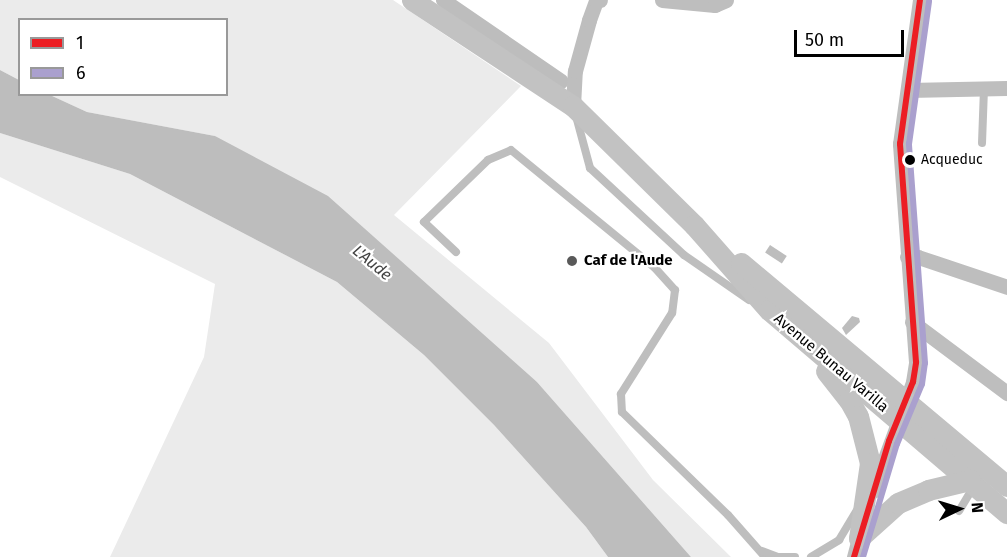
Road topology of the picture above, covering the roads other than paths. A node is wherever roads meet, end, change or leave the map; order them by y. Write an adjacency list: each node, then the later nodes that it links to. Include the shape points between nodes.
1 (412, 0): 9 (main road, Avenue Bunau Varilla)
2 (600, 0): 9 (street, via 596,1 575,71)
3 (662, 0): 4 (street, via 715,5)
4 (726, 0)
5 (920, 0): 8 (street)
6 (984, 87): 7 (street); 8 (street); 10 (lane)
7 (1007, 88)
8 (908, 90): 13 (street, via 900,144)
9 (573, 106): 11 (main road, Avenue Bunau Varilla); 15 (lane, via 590,168 684,255 748,300)
10 (982, 143)
11 (694, 225): 15 (main road, Avenue Bunau Varilla); 19 (main road, Avenue Bunau Varilla)
12 (456, 252): 26 (lane, via 424,222 488,160 511,150 655,268 675,290 672,313 621,394 622,412)
13 (907, 257): 14 (street, via 918,257); 16 (street)
14 (1007, 287)
15 (770, 310): 17 (main road, Avenue Bunau Varilla)
16 (912, 322): 18 (street); 19 (street, via 916,362)
17 (802, 340): 19 (main road, Avenue Bunau Varilla); 22 (main road, via 858,416 870,463)
18 (1007, 393)
19 (902, 410): 20 (main road, Avenue Bunau Varilla); 21 (main road, Avenue Bunau Varilla); 25 (street)
20 (972, 483): 23 (lane); 24 (main road, Avenue Bunau Varilla); 25 (main road, via 928,490 898,503)
21 (1007, 486)
22 (865, 495): 25 (main road); 28 (lane, via 838,540)
23 (959, 511)
24 (1007, 513)
25 (856, 547)
26 (763, 554): 27 (lane)
27 (795, 557)
28 (812, 557)

